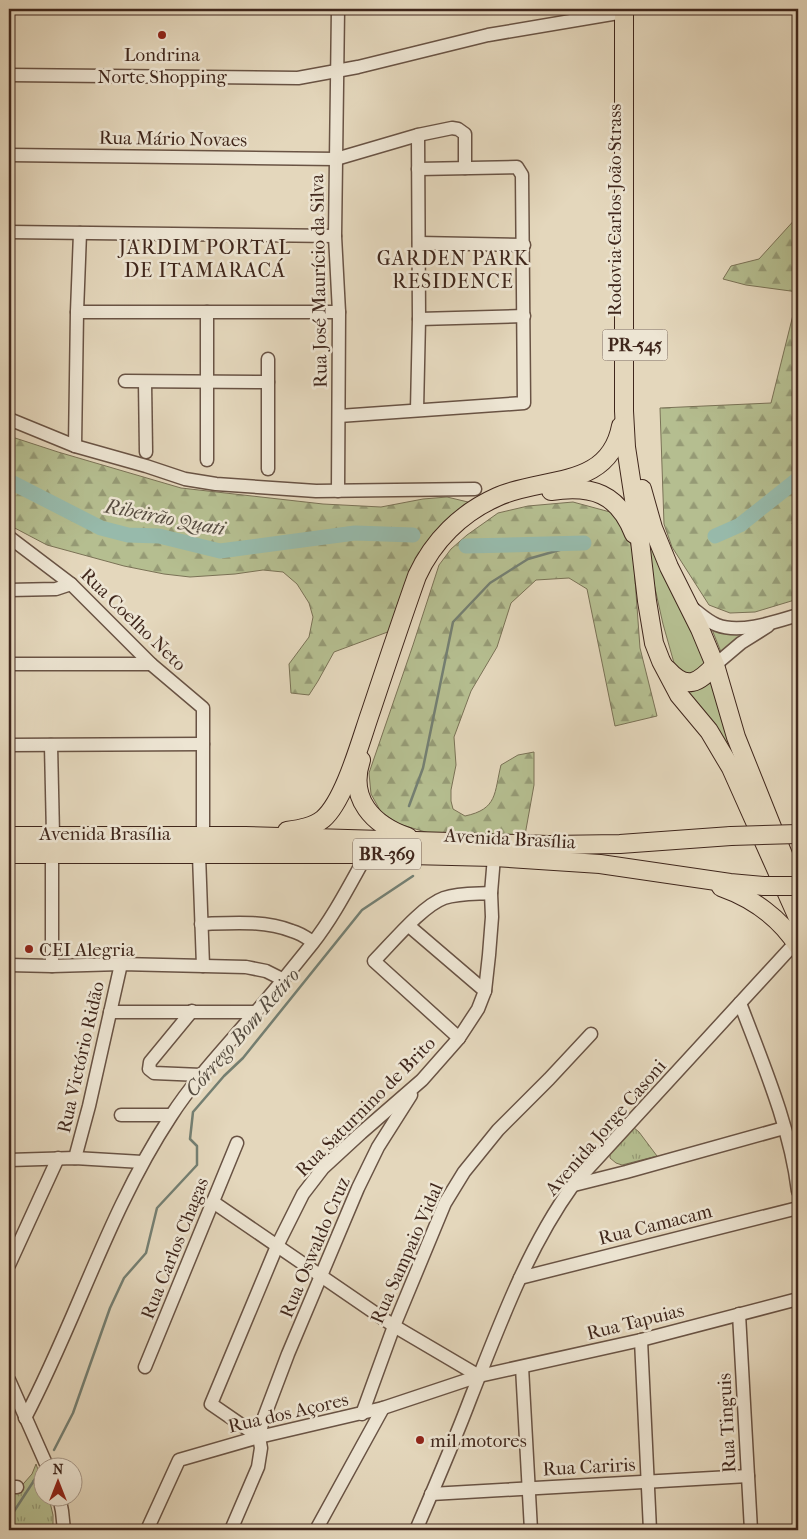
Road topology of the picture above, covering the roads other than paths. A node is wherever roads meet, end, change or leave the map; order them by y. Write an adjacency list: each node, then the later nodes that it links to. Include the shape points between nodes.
1 (338, 9): 3 (street, Rua José Maurício da Silva)
2 (628, 10): 3 (street, via 488,35); 26 (highway, Rodovia Carlos João Strass / PR-545); 39 (highway, Rodovia Carlos João Strass / PR-545, via 635,419 640,480 653,528)
3 (338, 71): 4 (street, via 298,78); 7 (street, Rua José Maurício da Silva)
4 (9, 75)
5 (418, 135): 7 (street, Rua Mário Novaes); 8 (street, Rua Mário Novaes, via 458,129 465,134); 9 (street)
6 (9, 155): 7 (street, Rua Mário Novaes)
7 (336, 159): 12 (street, Rua José Maurício da Silva)
8 (465, 168): 9 (street); 14 (street, via 517,167 522,175)
9 (418, 169): 13 (street)
10 (9, 232): 11 (street)
11 (80, 233): 12 (street); 15 (street)
12 (335, 236): 17 (street, Rua José Maurício da Silva)
13 (419, 243): 14 (street); 19 (street)
14 (524, 245): 18 (street)
15 (77, 312): 16 (street); 29 (street)
16 (207, 312): 17 (street); 23 (street)
17 (338, 312): 27 (street, Rua José Maurício da Silva)
18 (524, 316): 19 (street); 25 (street, via 524,403)
19 (419, 319): 25 (street)
20 (268, 359): 24 (street)
21 (125, 381): 22 (street)
22 (145, 382): 23 (street); 30 (street)
23 (207, 382): 24 (street); 31 (street)
24 (268, 382): 32 (street)
25 (417, 410): 27 (street)
26 (624, 411): 36 (highway, Rodovia Carlos João Strass / PR-545); 53 (highway, via 621,430 612,449 591,471 497,496 463,516 446,532 426,557 417,576 340,796 322,819 308,827)
27 (338, 416): 34 (street, Rua José Maurício da Silva)
28 (9, 419): 29 (street)
29 (75, 446): 34 (street, via 185,479 216,484)
30 (146, 452)
31 (207, 460)
32 (268, 469)
33 (475, 489): 34 (street)
34 (338, 491)
35 (9, 537): 37 (street, Rua Coelho Neto)
36 (642, 560): 42 (highway, Rodovia Carlos João Strass / PR-545, via 651,627); 54 (highway, via 630,523 618,505 601,494 585,491 560,490 510,500 483,513 446,545 423,579 360,765 358,783 366,809 374,819 398,834)
37 (72, 584): 38 (street, via 56,589); 44 (street, Rua Coelho Neto)
38 (9, 590)
39 (686, 602): 41 (street, via 724,627 739,629); 45 (highway, Rodovia Carlos João Strass / PR-545)
40 (798, 615): 41 (street)
41 (777, 621): 45 (street, via 741,643)
42 (660, 661): 45 (highway, via 685,682 700,680); 64 (highway, Rodovia Carlos João Strass, via 679,695 709,731 731,768)
43 (9, 664): 44 (street)
44 (151, 664): 47 (street, Rua Coelho Neto, via 203,708)
45 (716, 665): 62 (highway, Rodovia Carlos João Strass, via 739,746)
46 (9, 744): 48 (street)
47 (203, 744): 48 (street); 52 (street, Rua Coelho Neto)
48 (50, 745): 50 (street)
49 (798, 834): 54 (highway, Avenida Brasília / BR-369, bridge, via 586,845)
50 (53, 835): 51 (highway, Avenida Brasília / BR-369); 52 (highway, Avenida Brasília / BR-369)
51 (9, 836)
52 (203, 836): 53 (highway, Avenida Brasília / BR-369)
53 (245, 836): 54 (highway, Avenida Brasília / BR-369)
54 (420, 841)
55 (9, 854): 56 (highway, Avenida Brasília / BR-369)
56 (52, 854): 57 (highway, Avenida Brasília / BR-369); 71 (street)
57 (199, 854): 58 (highway, Avenida Brasília / BR-369); 65 (street)
58 (367, 854): 59 (highway, Avenida Brasília / BR-369); 67 (street)
59 (494, 857): 60 (highway, Avenida Brasília / BR-369, via 600,864); 63 (street, Rua Saturnino de Brito)
60 (697, 878): 61 (highway, Avenida Brasília / BR-369, bridge, via 764,886); 68 (highway, via 769,912)
61 (798, 886)
62 (798, 892)
63 (491, 893): 66 (street, via 444,899 427,908); 74 (street, Rua Saturnino de Brito, via 490,955)
64 (798, 918)
65 (201, 924): 67 (street, via 276,925); 72 (street)
66 (409, 926): 74 (street); 80 (street, via 374,961)
67 (313, 942): 73 (street)
68 (797, 944): 75 (street, Avenida Jorge Casoni)
69 (120, 964): 71 (street); 72 (street); 77 (street, Rua Victório Ridão)
70 (9, 965): 71 (street)
71 (52, 966)
72 (203, 966): 73 (street, via 256,968)
73 (282, 979): 78 (street)
74 (484, 991): 80 (street, Rua Saturnino de Brito, via 478,1008)
75 (740, 1004): 85 (street); 91 (street, Avenida Jorge Casoni)
76 (192, 1011): 77 (street); 78 (street); 81 (street, via 150,1062 149,1069)
77 (110, 1012): 88 (street, Rua Victório Ridão)
78 (256, 1012): 81 (street)
79 (591, 1034): 103 (street, Rua Sampaio Vidal, via 498,1130 464,1172 445,1203)
80 (459, 1038): 82 (street, Rua Saturnino de Brito)
81 (201, 1075): 84 (street)
82 (422, 1080): 95 (street, Rua Saturnino de Brito, via 323,1168 303,1194); 99 (street, Rua Oswaldo Cruz, via 378,1147)
83 (121, 1115): 84 (street)
84 (171, 1115): 90 (street)
85 (784, 1128): 91 (street); 92 (street)
86 (237, 1143): 93 (street, Rua Carlos Chagas)
87 (58, 1158): 88 (street); 89 (street); 97 (street)
88 (75, 1158): 90 (street)
89 (9, 1160)
90 (142, 1162): 113 (street)
91 (574, 1185): 96 (street, Avenida Jorge Casoni)
92 (798, 1191)
93 (213, 1202): 95 (street); 107 (street, Rua Carlos Chagas)
94 (798, 1208): 98 (street, Rua Camacam)
95 (277, 1246): 99 (street); 119 (street, Rua Saturnino de Brito, via 211,1404)
96 (534, 1250): 98 (street, via 543,1261); 100 (street, Avenida Jorge Casoni)
97 (9, 1265)
98 (556, 1268): 100 (street, Rua Camacam)
99 (321, 1277): 103 (street); 119 (street, Rua Oswaldo Cruz, via 268,1404)
100 (520, 1278): 105 (street, Avenida Jorge Casoni)
101 (798, 1299): 102 (street, Rua Tapuias)
102 (739, 1314): 104 (street, Rua Tapuias); 121 (street, Rua Tinguis)
103 (394, 1326): 106 (street); 117 (street, Rua Sampaio Vidal)
104 (641, 1340): 108 (street, Rua Tapuias); 122 (street)
105 (488, 1354): 108 (street, via 497,1365); 109 (street, via 478,1364); 110 (street, Avenida Jorge Casoni)
106 (444, 1356): 109 (street); 112 (street)
107 (145, 1368)
108 (518, 1368): 110 (street, Rua Tapuias); 123 (street)
109 (466, 1369): 110 (street)
110 (479, 1376): 112 (street, Rua dos Açores); 115 (street, Avenida Jorge Casoni)
111 (9, 1380): 114 (street)
112 (462, 1382): 115 (street); 116 (street, Rua dos Açores)
113 (42, 1385): 114 (street); 118 (street)
114 (16, 1398): 118 (street)
115 (469, 1403): 124 (street, Avenida Jorge Casoni)
116 (383, 1408): 117 (street, Rua dos Açores); 129 (street)
117 (362, 1414): 119 (street, Rua dos Açores)
118 (25, 1418): 120 (street)
119 (259, 1437): 127 (street, Rua dos Açores, via 179,1460); 128 (street, Rua Oswaldo Cruz, via 262,1448 258,1467)
120 (42, 1456)
121 (748, 1476): 122 (street, Rua Cariris); 133 (street, Rua Tinguis)
122 (647, 1482): 123 (street, Rua Cariris); 132 (street)
123 (529, 1488): 124 (street, Rua Cariris); 131 (street)
124 (431, 1494): 130 (street, Avenida Jorge Casoni)
125 (61, 1506): 126 (street)
126 (64, 1530)
127 (147, 1530)
128 (231, 1530)
129 (316, 1530)
130 (416, 1530)
131 (531, 1530)
132 (650, 1530)
133 (751, 1530)

